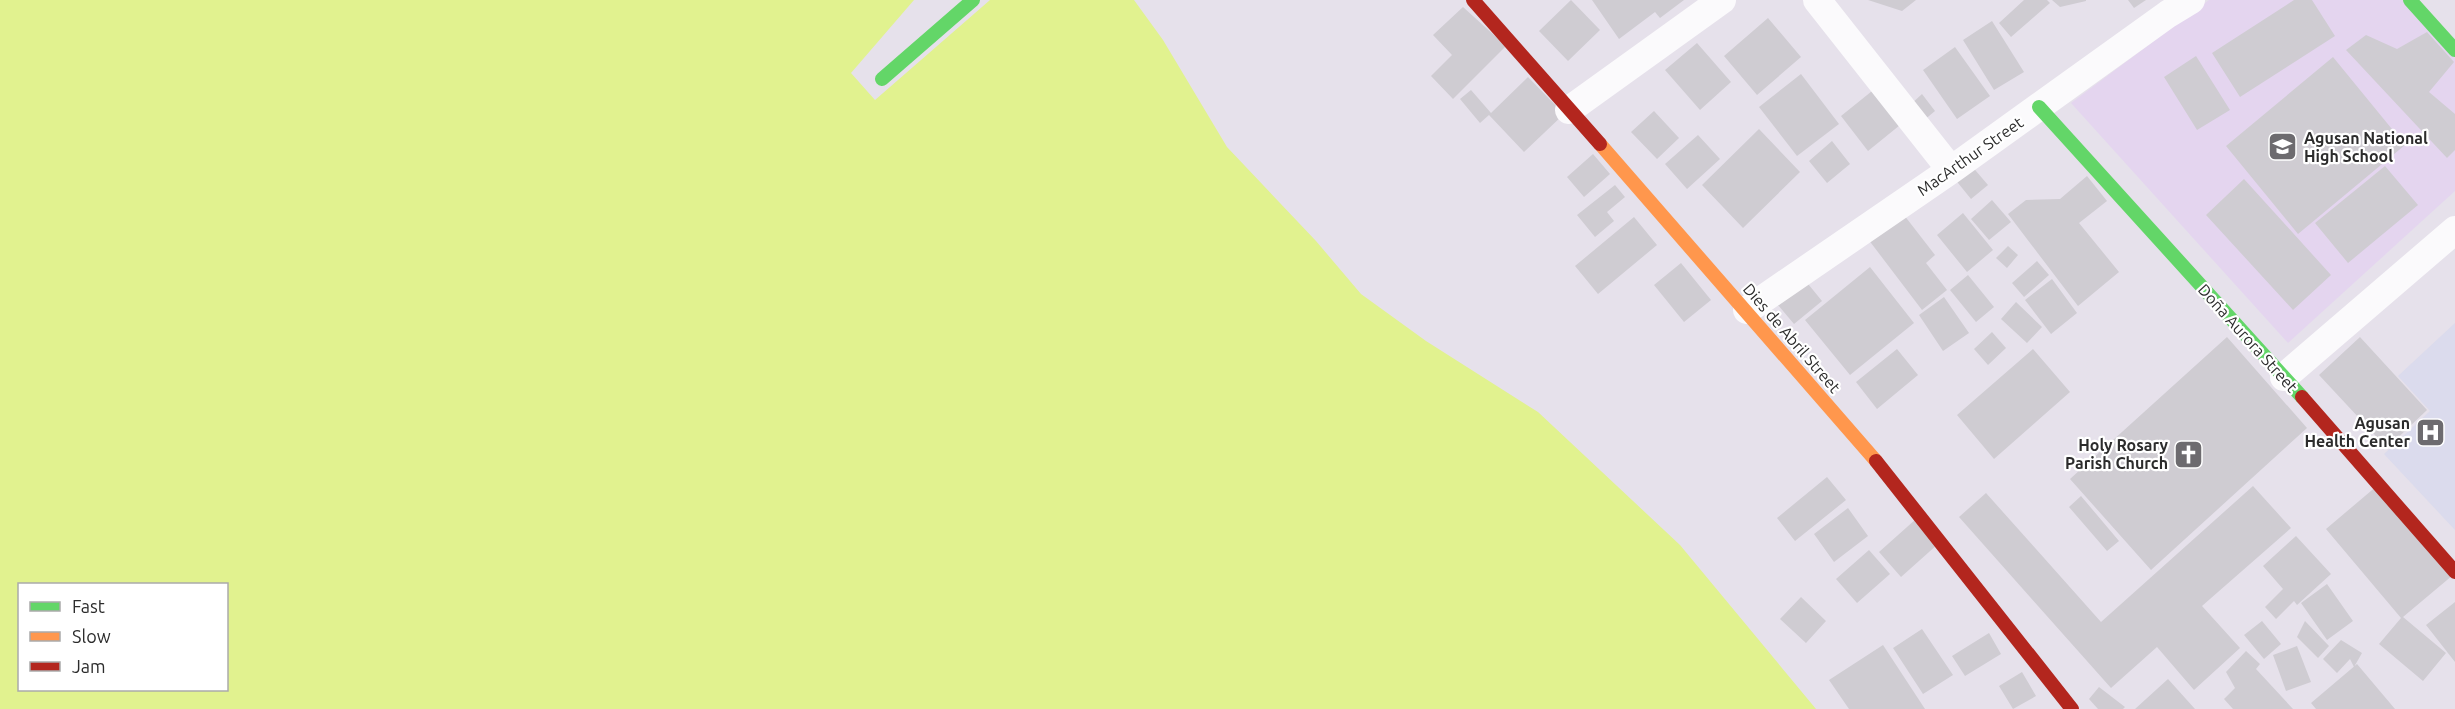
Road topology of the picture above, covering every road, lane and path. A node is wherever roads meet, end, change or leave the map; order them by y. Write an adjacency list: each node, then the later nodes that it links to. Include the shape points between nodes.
1 (973, 0): 8 (street)
2 (1473, 0): 10 (street, Dies de Abril Street)
3 (1722, 0): 10 (street)
4 (1817, 0): 11 (street)
5 (2191, 0): 9 (street, MacArthur Street)
6 (2410, 0): 7 (street)
7 (2455, 50)
8 (882, 78)
9 (2039, 107): 11 (street, MacArthur Street); 14 (street, Doña Aurora Street)
10 (1569, 110): 13 (street, Dies de Abril Street)
11 (1952, 170): 13 (street, MacArthur Street)
12 (2455, 230): 14 (street)
13 (1747, 310): 16 (street, Dies de Abril Street, via 1861,442)
14 (2284, 378): 15 (street, Doña Aurora Street)
15 (2455, 572)
16 (2072, 709)

